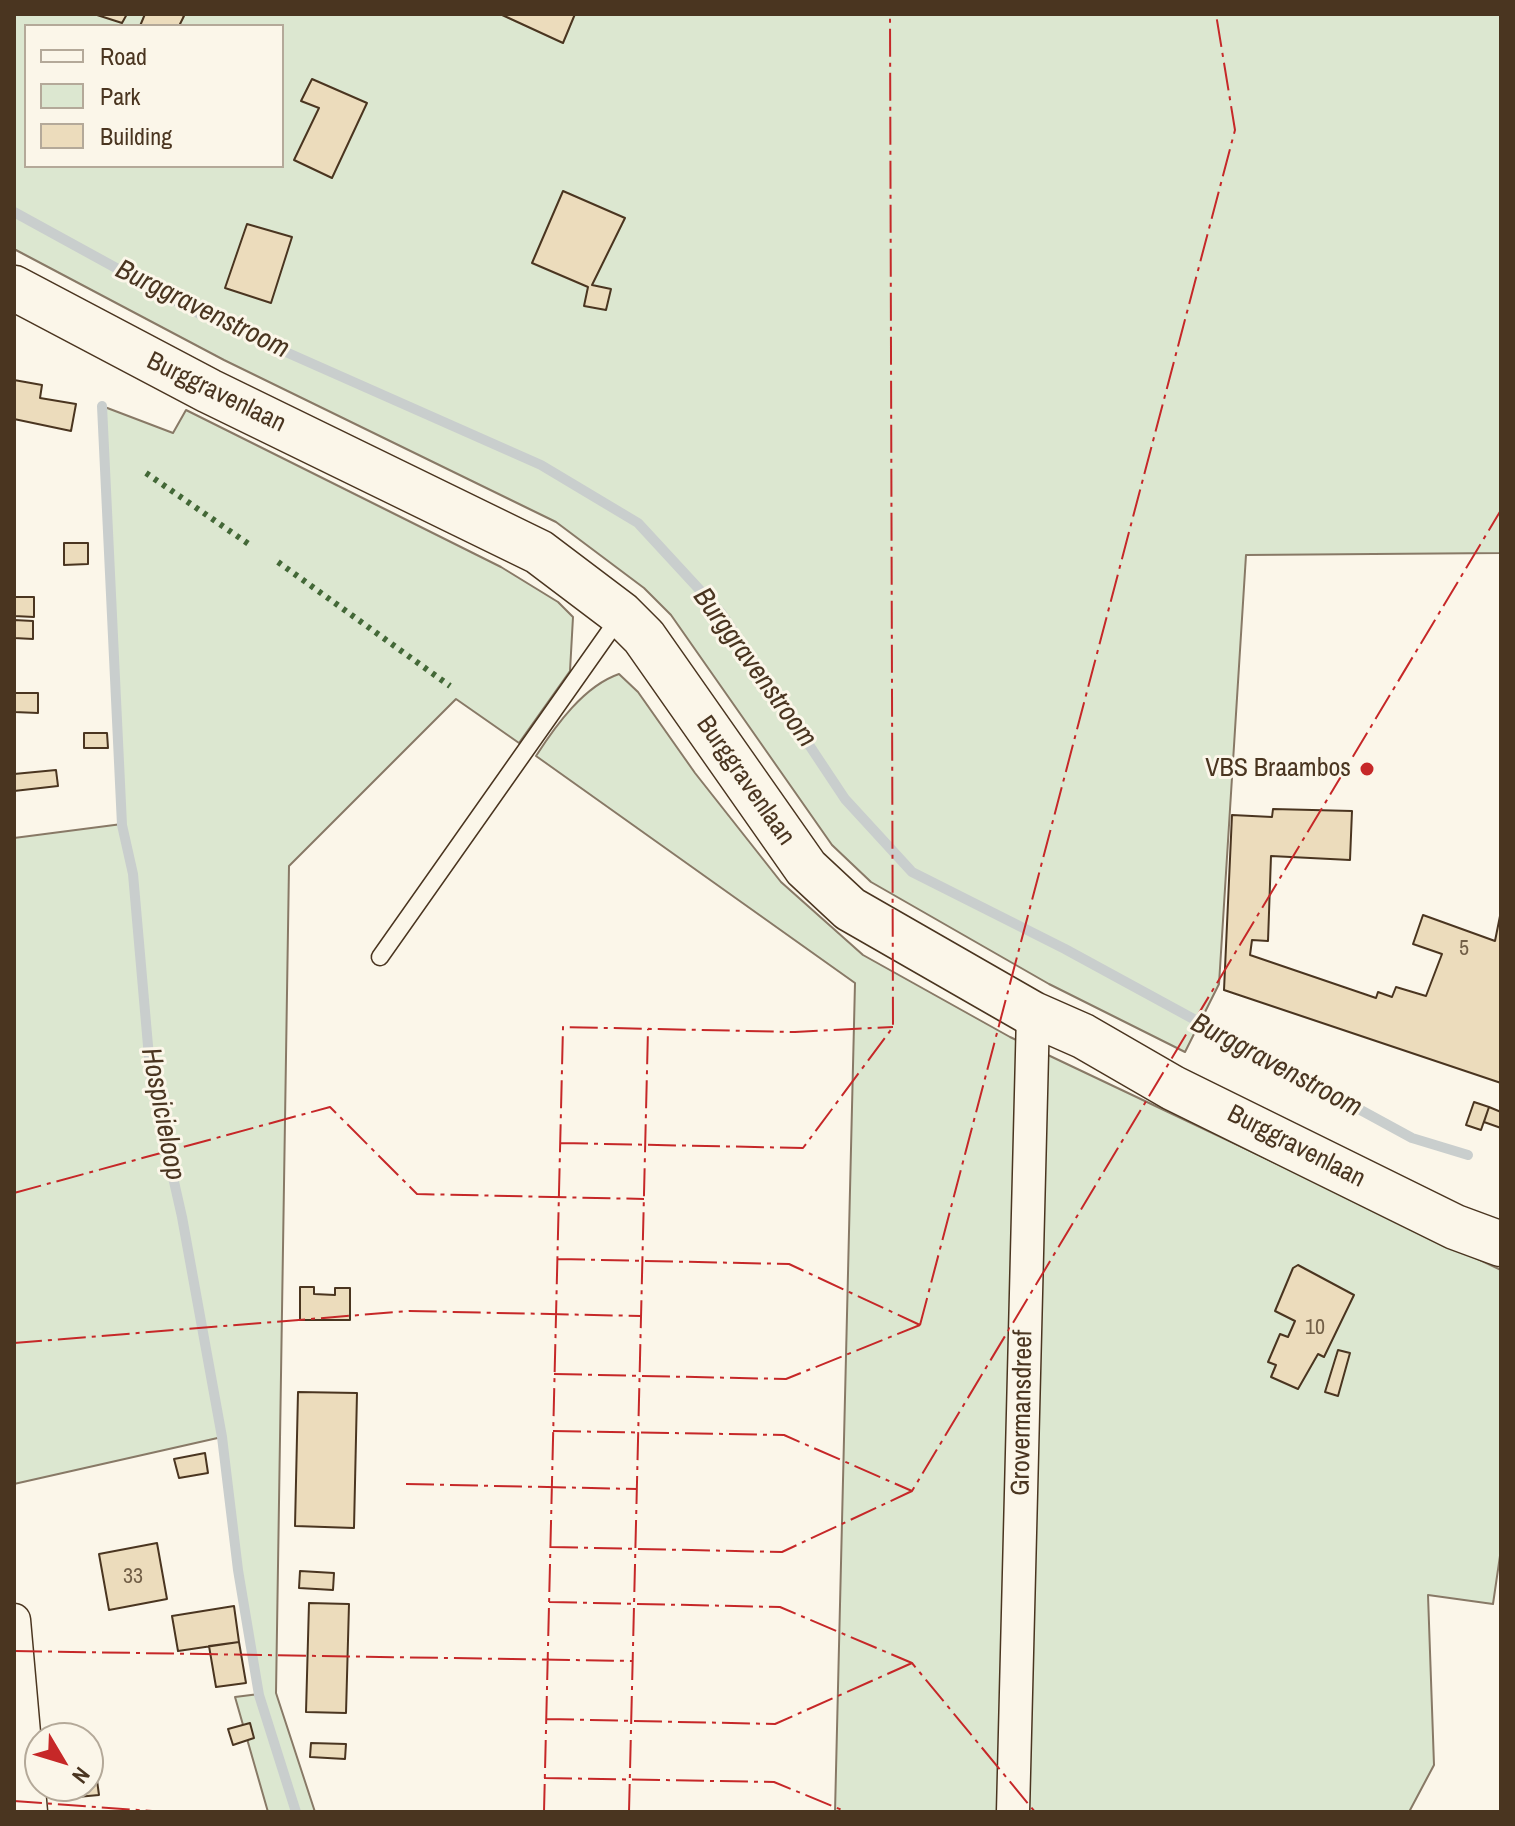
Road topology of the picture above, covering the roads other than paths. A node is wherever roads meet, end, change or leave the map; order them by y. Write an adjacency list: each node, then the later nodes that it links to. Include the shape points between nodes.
1 (14, 288): 2 (main road, Burggravenlaan, via 196,384 539,552)
2 (621, 614): 3 (lane); 4 (main road, Burggravenlaan, via 644,637 806,868 850,909)
3 (380, 957)
4 (1033, 1014): 5 (main road, Burggravenlaan, via 1455,1227); 8 (street, Grovermansdreef)
5 (1501, 1244)
6 (14, 1620): 7 (street)
7 (31, 1812)
8 (1013, 1812)

